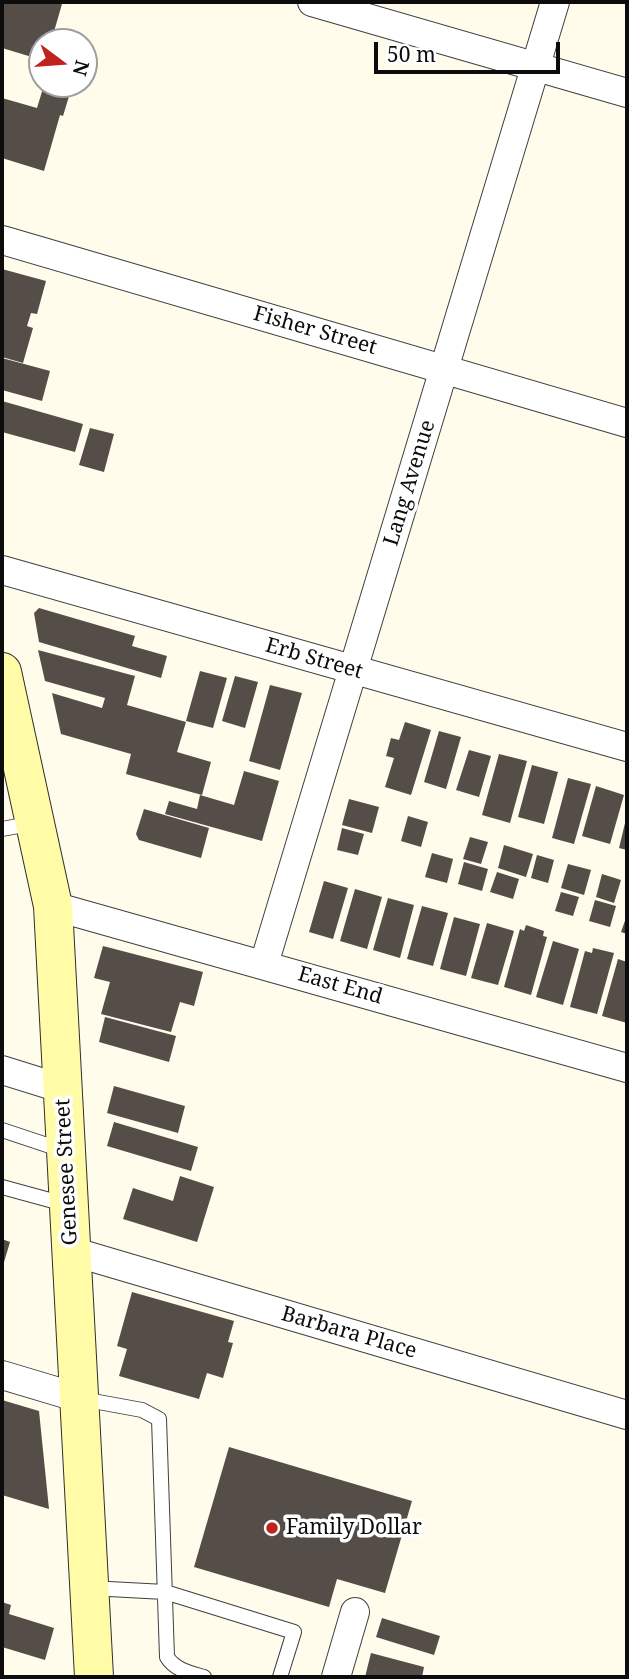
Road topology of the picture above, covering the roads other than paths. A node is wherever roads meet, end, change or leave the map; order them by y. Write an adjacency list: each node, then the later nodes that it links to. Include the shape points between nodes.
1 (312, 2): 3 (street)
2 (555, 2): 3 (street, Lang Avenue)
3 (536, 66): 4 (street); 6 (street, Lang Avenue)
4 (627, 93)
5 (2, 240): 6 (street, Fisher Street)
6 (444, 368): 7 (street, Fisher Street); 9 (street, Lang Avenue)
7 (627, 423)
8 (2, 570): 9 (street, Erb Street)
9 (353, 670): 11 (street, Erb Street); 15 (street, Lang Avenue)
10 (2, 672): 12 (main road, Genesee Street)
11 (627, 747)
12 (12, 756): 13 (main road, Genesee Street)
13 (19, 826): 14 (main road, Genesee Street)
14 (53, 906): 15 (street, East End); 18 (main road, Genesee Street)
15 (264, 964): 16 (street, East End)
16 (627, 1068)
17 (2, 1070): 18 (street)
18 (63, 1089): 20 (main road, Genesee Street)
19 (2, 1130): 20 (lane)
20 (66, 1151): 22 (main road, Genesee Street)
21 (2, 1187): 22 (lane)
22 (69, 1206): 23 (main road, Genesee Street)
23 (71, 1251): 25 (main road, Genesee Street); 26 (street, Barbara Place)
24 (2, 1375): 25 (street)
25 (79, 1398): 27 (main road, Genesee Street); 28 (lane, via 142,1410 159,1419)
26 (627, 1415)
27 (89, 1588): 28 (lane); 30 (main road, Genesee Street)
28 (165, 1592): 31 (lane, via 167,1657 182,1671); 32 (lane, via 294,1632)
29 (355, 1612): 33 (street)
30 (94, 1677)
31 (204, 1677)
32 (280, 1677)
33 (336, 1677)

